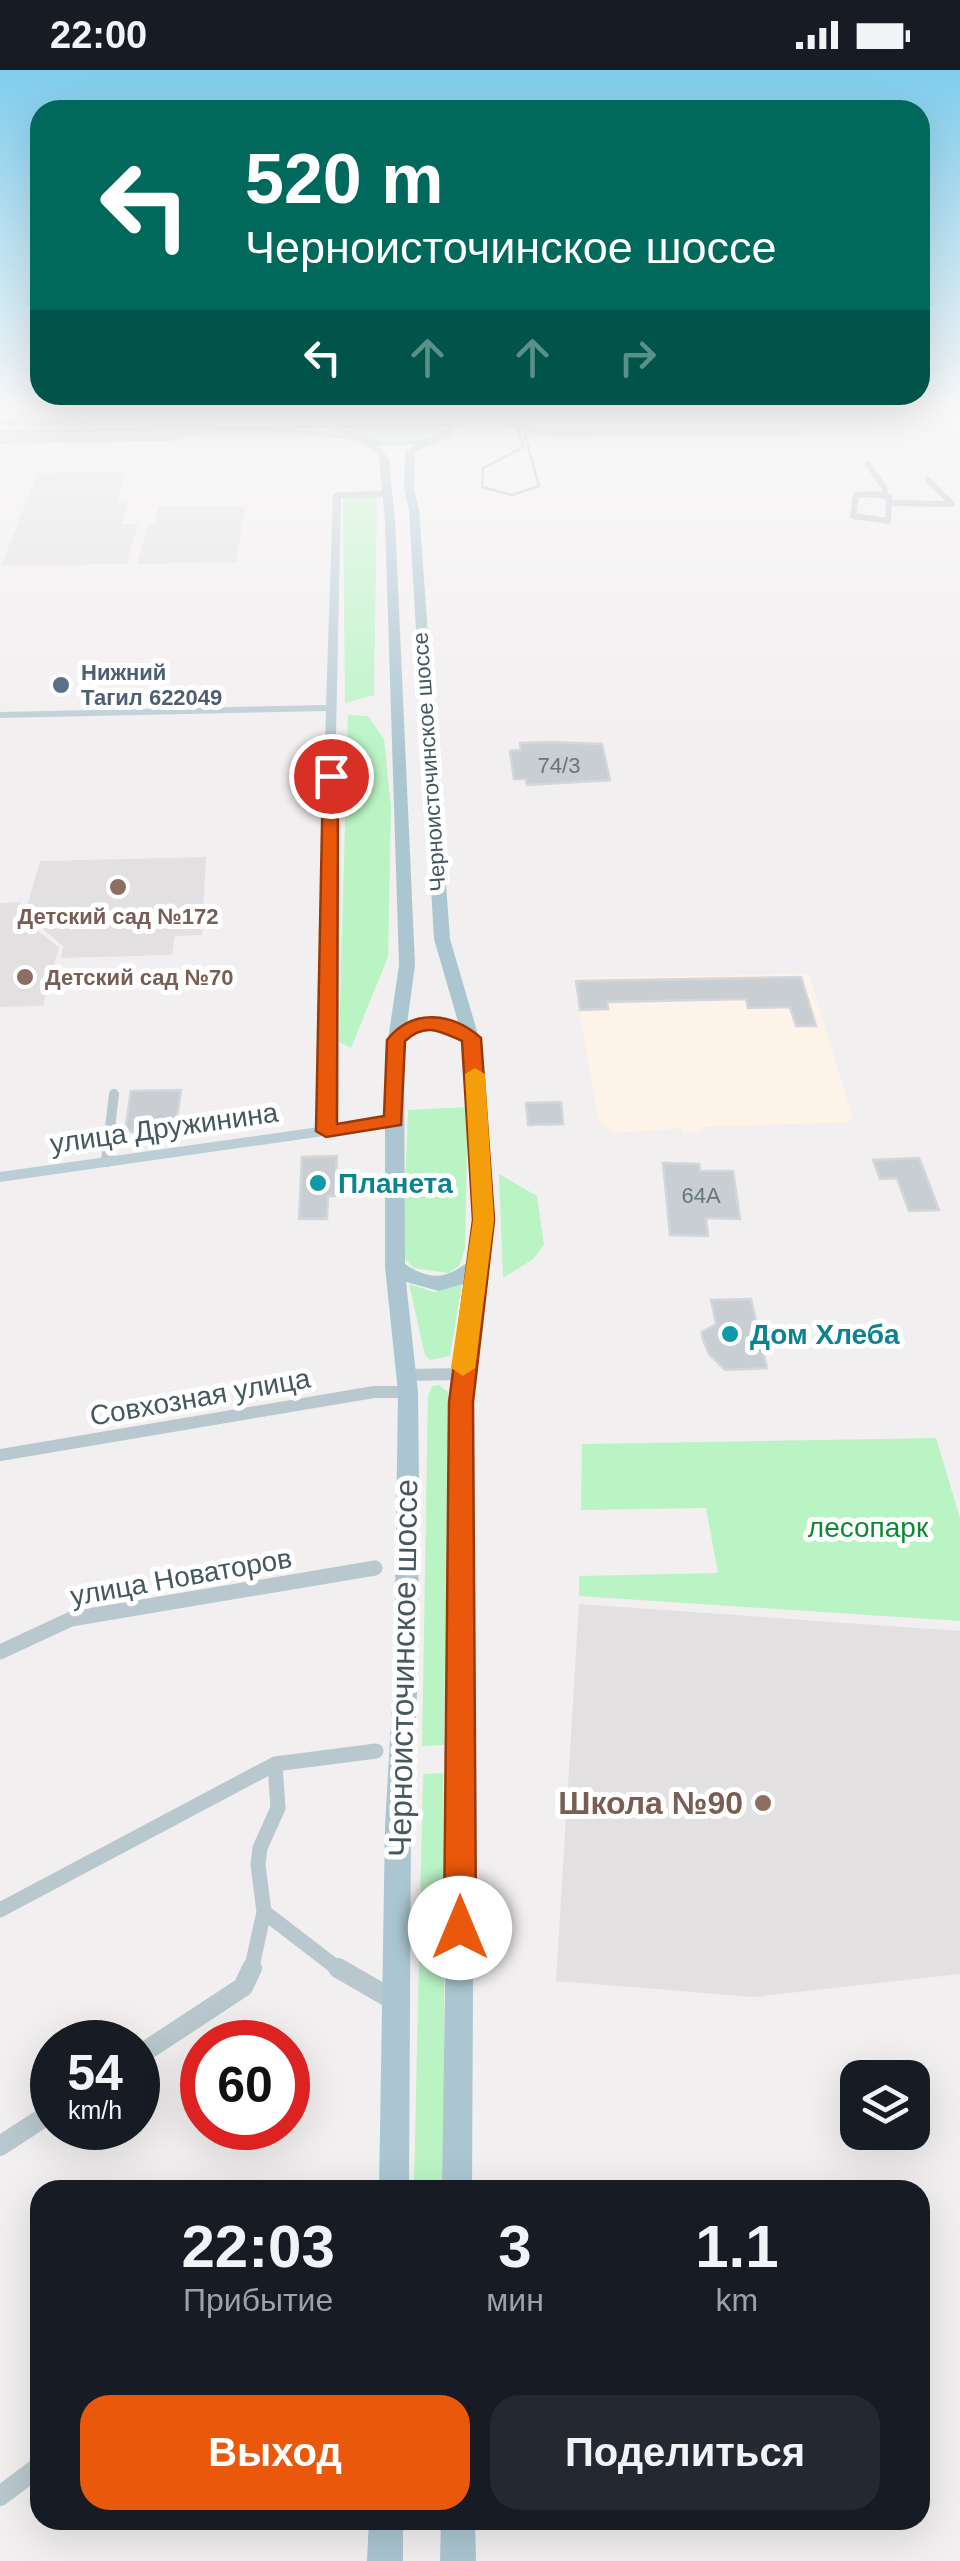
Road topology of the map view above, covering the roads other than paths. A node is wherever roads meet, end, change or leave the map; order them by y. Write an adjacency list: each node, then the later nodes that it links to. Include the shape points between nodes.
1 (336, 525): 6 (street)
2 (388, 525): 5 (main road, Черноисточинское шоссе)
3 (415, 525): 4 (main road, Черноисточинское шоссе)
4 (423, 654): 5 (main road); 8 (main road, Черноисточинское шоссе)
5 (396, 655): 9 (main road, Черноисточинское шоссе)
6 (333, 708): 7 (street); 16 (street)
7 (0, 715)
8 (430, 747): 9 (main road); 10 (main road, Черноисточинское шоссе)
9 (399, 748): 11 (main road, Черноисточинское шоссе)
10 (437, 868): 11 (main road); 12 (main road, Черноисточинское шоссе, via 442,939)
11 (402, 869): 13 (main road, Черноисточинское шоссе, via 408,964)
12 (472, 1038): 13 (main road, via 437,1022 411,1026); 20 (main road, Черноисточинское шоссе)
13 (396, 1040): 15 (main road, Черноисточинское шоссе)
14 (114, 1094): 18 (street)
15 (394, 1121): 16 (street, улица Дружинина); 21 (main road, Черноисточинское шоссе)
16 (326, 1131): 18 (street, улица Дружинина)
17 (61, 1148): 18 (street)
18 (108, 1153): 19 (street, улица Дружинина)
19 (0, 1177)
20 (480, 1263): 21 (main road, via 460,1280 439,1285 417,1282); 22 (main road, Черноисточинское шоссе)
21 (395, 1267): 23 (main road, Черноисточинское шоссе)
22 (462, 1374): 23 (street, Совхозная улица); 36 (main road, Черноисточинское шоссе)
23 (407, 1383): 24 (street, Совхозная улица); 31 (main road, Черноисточинское шоссе)
24 (0, 1455)
25 (375, 1568): 26 (street, улица Новаторов, via 72,1619)
26 (0, 1652)
27 (376, 1750): 28 (street)
28 (275, 1764): 29 (street); 30 (street, via 278,1808 258,1865)
29 (0, 1910)
30 (264, 1912): 31 (street, via 348,1975); 32 (street, via 243,1987)
31 (397, 2002): 35 (main road, Черноисточинское шоссе)
32 (160, 2042)
33 (30, 2126): 34 (street)
34 (0, 2146)
35 (394, 2180)
36 (456, 2180)
37 (30, 2474): 38 (street)
38 (0, 2496)
39 (386, 2530): 41 (main road)
40 (458, 2530): 42 (main road)
41 (385, 2561)
42 (458, 2561)

